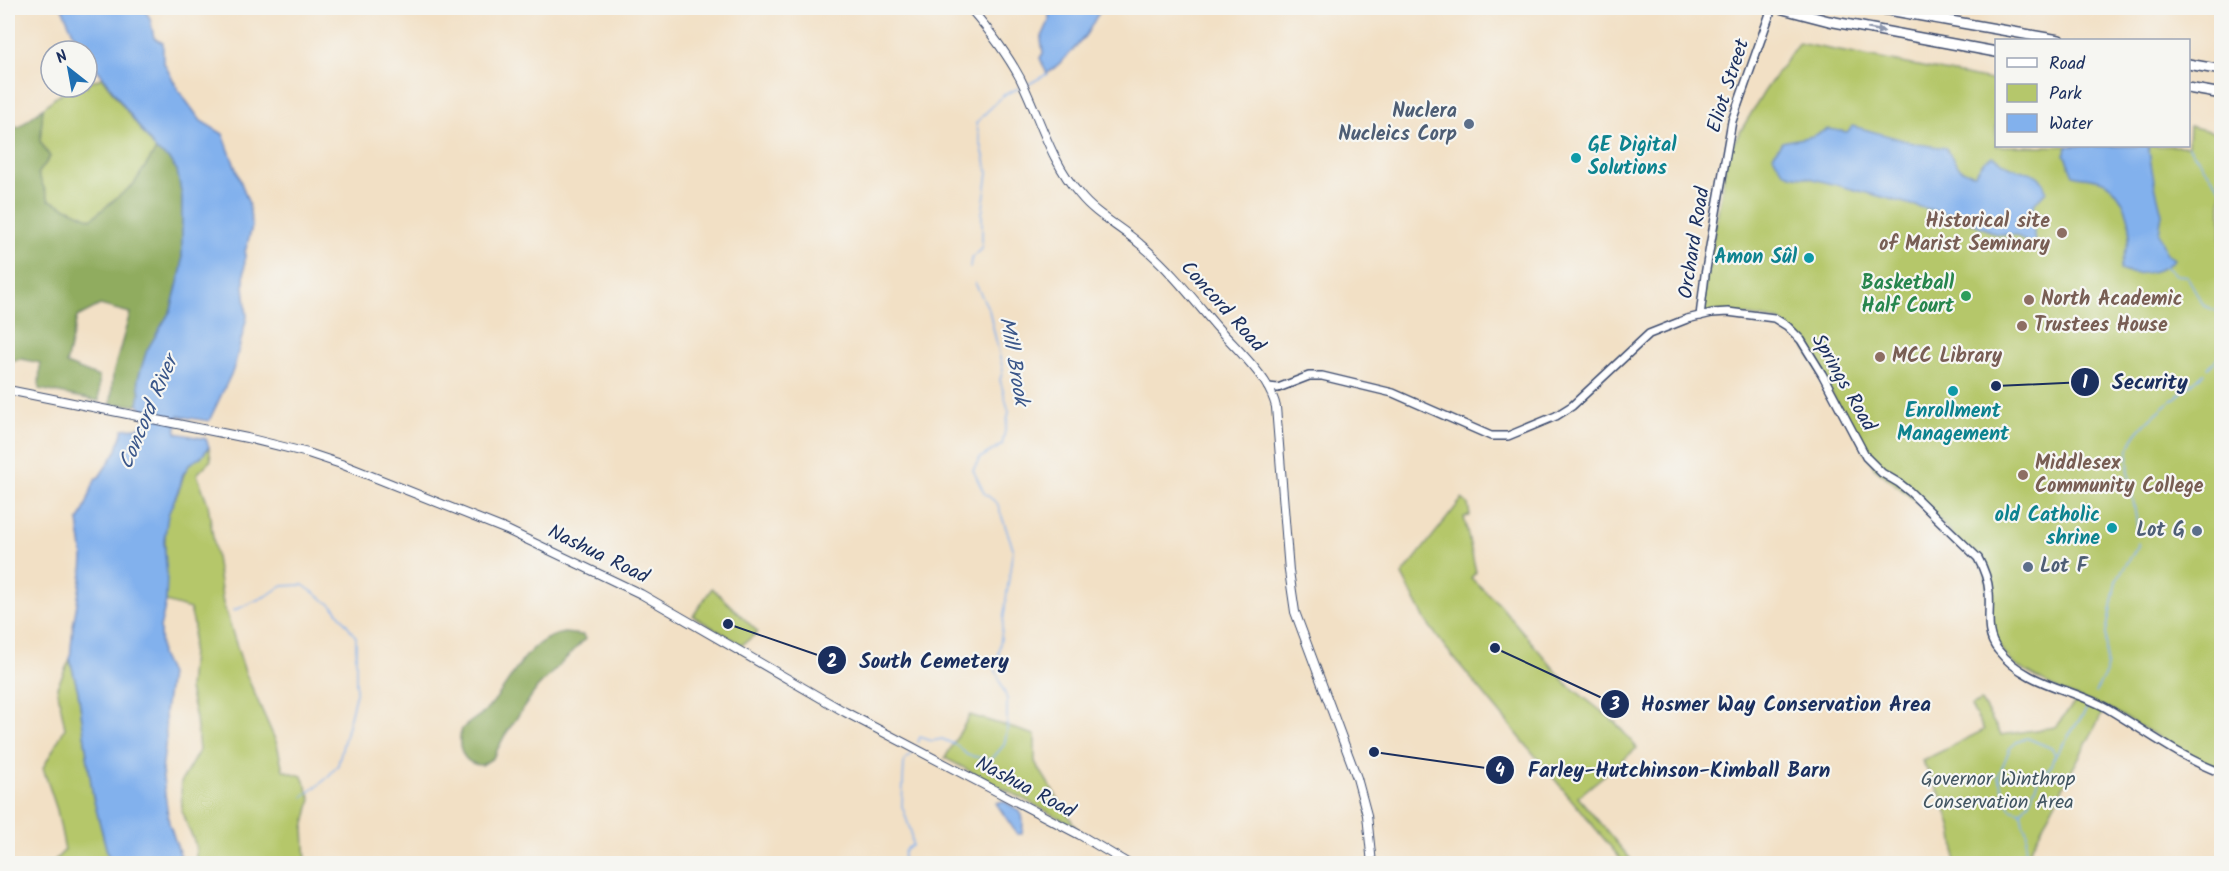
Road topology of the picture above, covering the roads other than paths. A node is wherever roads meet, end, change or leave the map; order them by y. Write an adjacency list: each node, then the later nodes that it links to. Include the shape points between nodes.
1 (970, 8): 13 (main road, Concord Road, via 1002,47 1057,163 1073,187 1171,274)
2 (1772, 8): 11 (street, Eliot Street, via 1732,121)
3 (1779, 8): 6 (highway, one-way to 6)
4 (1877, 8): 5 (highway)
5 (2053, 39)
6 (1995, 52)
7 (2190, 64): 8 (highway)
8 (2222, 70)
9 (2190, 87): 10 (highway)
10 (2222, 94)
11 (1722, 176): 12 (street, Orchard Road)
12 (1700, 316): 13 (street, Springs Road, via 1649,334 1572,406 1517,434 1503,437 1475,430 1393,393 1322,376); 15 (street, Springs Road, via 1728,312 1774,318 1801,340 1866,457 1978,558 1988,584 1990,635 1997,649 2014,665 2054,687 2110,709 2162,744)
13 (1268, 387): 17 (main road, Concord Road, via 1276,407 1295,612 1361,791)
14 (8, 390): 16 (main road, Nashua Road, via 275,445 341,464 549,549 641,594 844,711)
15 (2222, 774)
16 (1129, 864)
17 (1372, 864)

